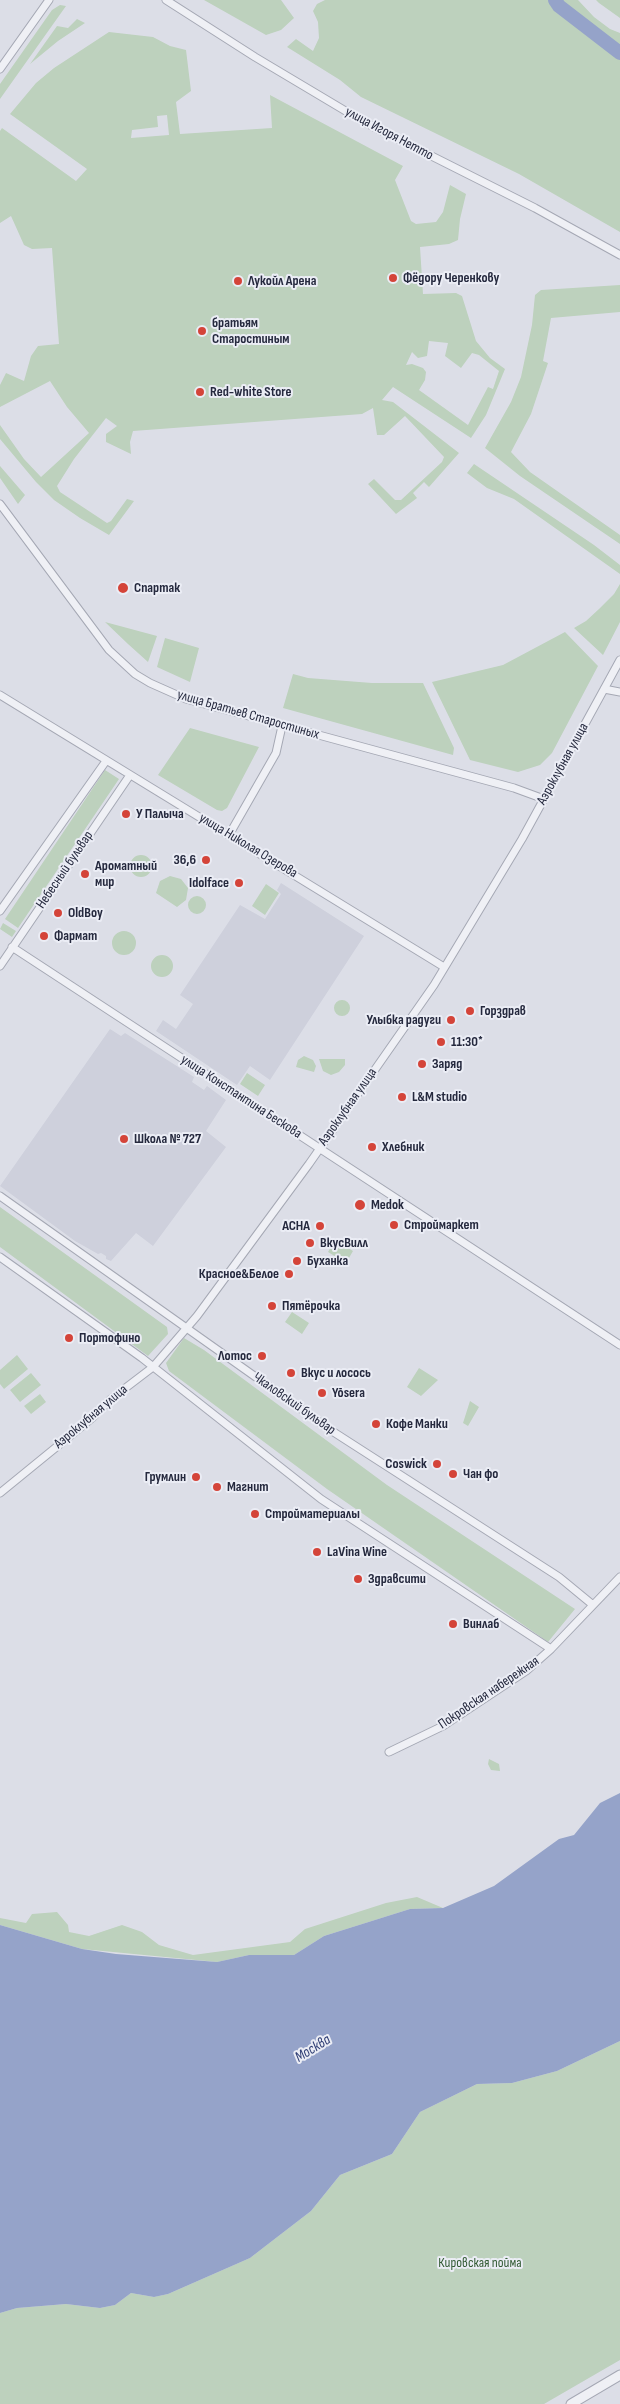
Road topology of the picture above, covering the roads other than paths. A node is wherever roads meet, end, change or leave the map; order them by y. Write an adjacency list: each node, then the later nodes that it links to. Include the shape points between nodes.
1 (49, 0): 3 (street)
2 (166, 0): 4 (street, улица Игоря Нетто, via 364,122 535,208)
3 (0, 69)
4 (620, 255)
5 (0, 504): 10 (street, улица Братьев Старостиных, via 109,650 135,674 186,699)
6 (620, 660): 7 (street, Аэроклубная улица)
7 (604, 689): 8 (street); 13 (street, Аэроклубная улица)
8 (620, 692)
9 (0, 695): 11 (street, улица Николая Озерова)
10 (282, 726): 13 (street, улица Братьев Старостиных, via 514,788); 14 (street, via 276,753)
11 (106, 760): 12 (street, улица Николая Озерова); 15 (street, Небесный бульвар)
12 (130, 775): 14 (street, улица Николая Озерова); 16 (street, Небесный бульвар)
13 (544, 799): 18 (street, Аэроклубная улица)
14 (229, 835): 18 (street, улица Николая Озерова)
15 (0, 911)
16 (12, 948): 17 (street, Небесный бульвар); 19 (street, улица Константина Бескова)
17 (0, 966)
18 (444, 967): 19 (street, Аэроклубная улица)
19 (320, 1148): 22 (street, Аэроклубная улица); 23 (street, улица Константина Бескова)
20 (0, 1196): 22 (street, Чкаловский бульвар)
21 (0, 1257): 24 (street)
22 (186, 1328): 24 (street, Аэроклубная улица); 27 (street, Чкаловский бульвар, via 332,1431 559,1578)
23 (620, 1345)
24 (153, 1367): 25 (street, Аэроклубная улица); 28 (street, via 321,1499)
25 (0, 1493)
26 (620, 1577): 27 (street, Покровская набережная)
27 (593, 1605): 28 (street, Покровская набережная)
28 (551, 1649): 29 (street, Покровская набережная, via 526,1671 443,1726)
29 (389, 1752)
30 (620, 2375): 31 (street)
31 (571, 2404)

